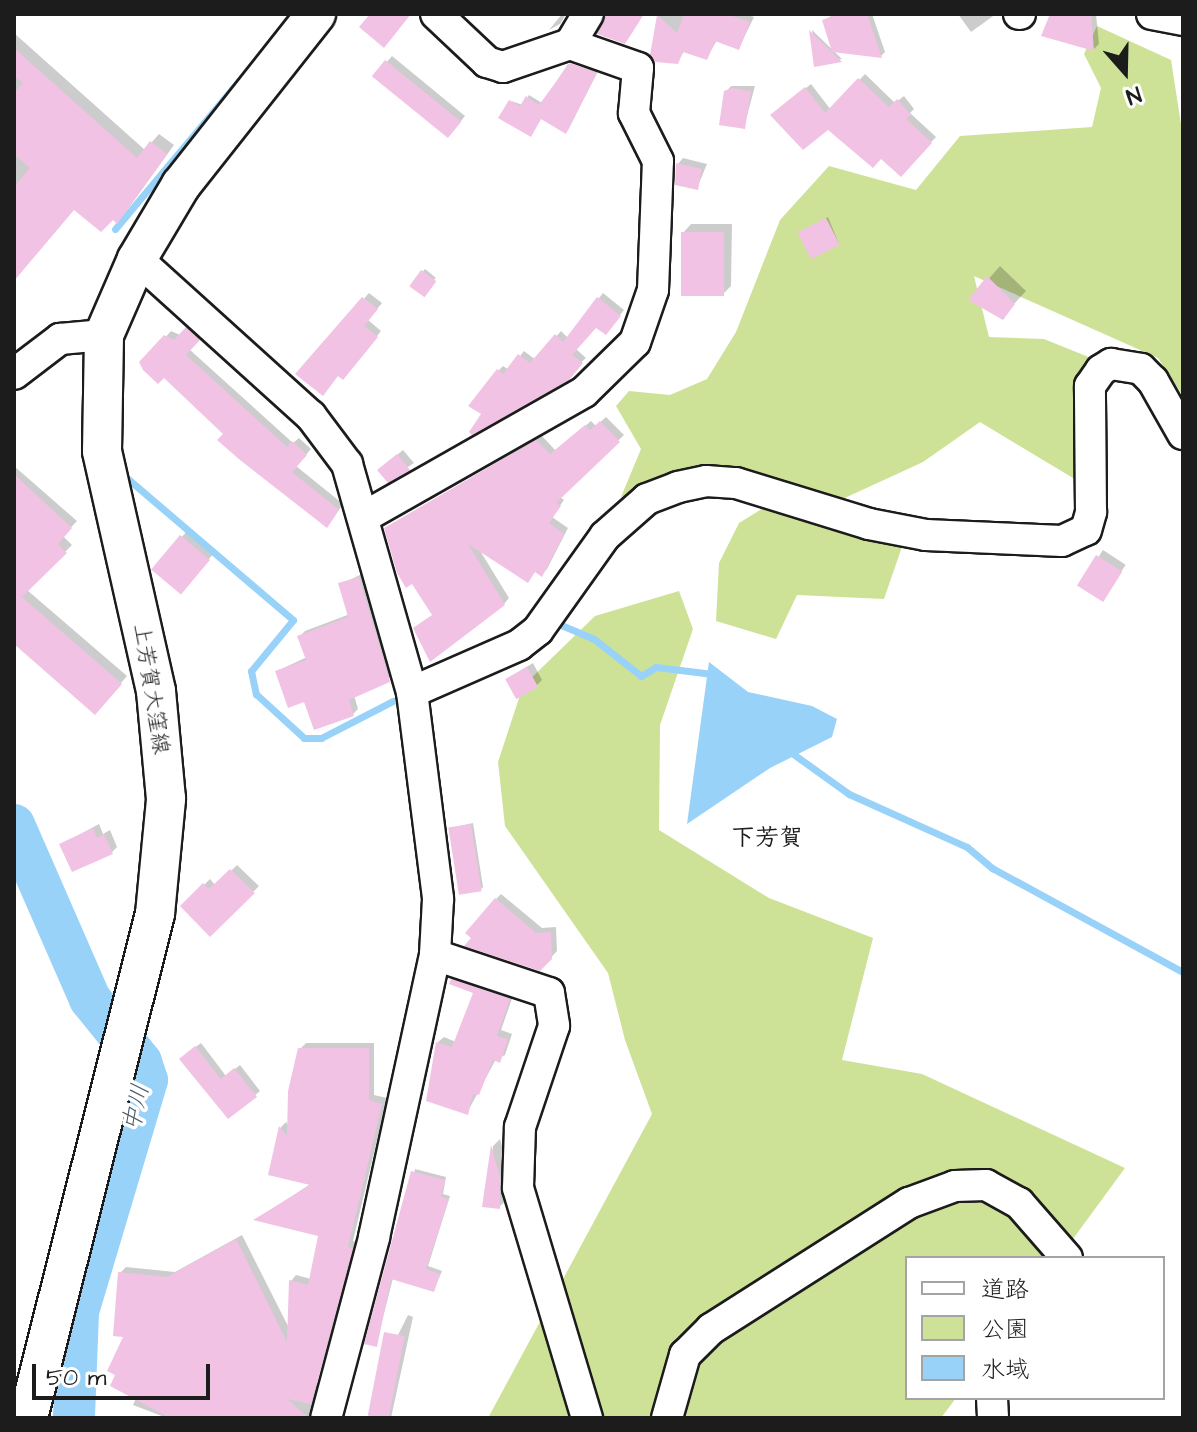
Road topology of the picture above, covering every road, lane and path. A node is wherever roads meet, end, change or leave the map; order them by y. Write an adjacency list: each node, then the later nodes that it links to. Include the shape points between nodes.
1 (316, 14): 7 (main road, 上芳賀大窪線, via 206,149)
2 (436, 14): 6 (street, via 487,62 503,67)
3 (588, 14): 6 (street)
4 (1152, 14): 5 (street)
5 (1183, 20)
6 (570, 44): 11 (street, via 638,68 634,113 658,161 653,290 635,342 584,392)
7 (137, 259): 8 (main road, 上芳賀大窪線); 11 (street, via 311,416 347,464)
8 (104, 335): 9 (street, via 60,339); 15 (main road, 上芳賀大窪線, via 102,451 156,691 166,799 155,914)
9 (14, 374)
10 (1183, 434): 12 (street, via 1141,369 1111,364 1101,370 1090,386 1091,512 1086,530 1062,541 926,535 869,524 736,483 706,481 678,487 647,499 605,536 538,630 519,645)
11 (364, 517): 12 (street, via 368,548)
12 (412, 692): 13 (street, via 438,899)
13 (435, 955): 16 (street, via 374,1238); 17 (street, via 549,993 555,1021 520,1127 518,1188)
14 (1065, 1256): 18 (street, via 1019,1203 986,1185 955,1186 909,1203 711,1329 685,1355)
15 (28, 1418)
16 (326, 1418)
17 (587, 1418)
18 (667, 1418)

